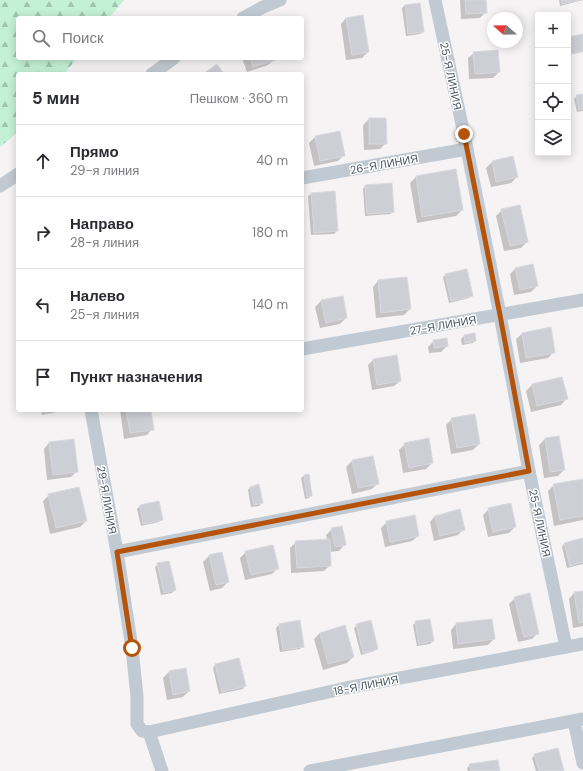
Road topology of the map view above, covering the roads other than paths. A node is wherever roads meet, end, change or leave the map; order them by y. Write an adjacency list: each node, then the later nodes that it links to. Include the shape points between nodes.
1 (280, 0): 3 (street)
2 (435, 0): 6 (street, 25-Я ЛИНИЯ)
3 (247, 16)
4 (171, 60): 5 (street)
5 (155, 72)
6 (467, 149): 8 (street, 26-Я ЛИНИЯ); 11 (street, 25-Я ЛИНИЯ)
7 (16, 175): 9 (street)
8 (304, 178)
9 (0, 186)
10 (583, 300): 11 (street, 27-Я ЛИНИЯ)
11 (500, 315): 12 (street, 27-Я ЛИНИЯ); 14 (street, 25-Я ЛИНИЯ)
12 (304, 348)
13 (91, 412): 15 (street, 29-Я ЛИНИЯ)
14 (529, 471): 15 (street); 17 (street, 25-Я ЛИНИЯ)
15 (117, 552): 19 (street, 29-Я ЛИНИЯ, via 132,648 137,724 142,731)
16 (583, 644): 17 (street, 18-Я ЛИНИЯ)
17 (566, 647): 19 (street, 18-Я ЛИНИЯ, via 346,688)
18 (578, 720): 20 (street); 22 (street)
19 (149, 732): 21 (street, 29-Я ЛИНИЯ)
20 (583, 763)
21 (162, 771)
22 (310, 771)

